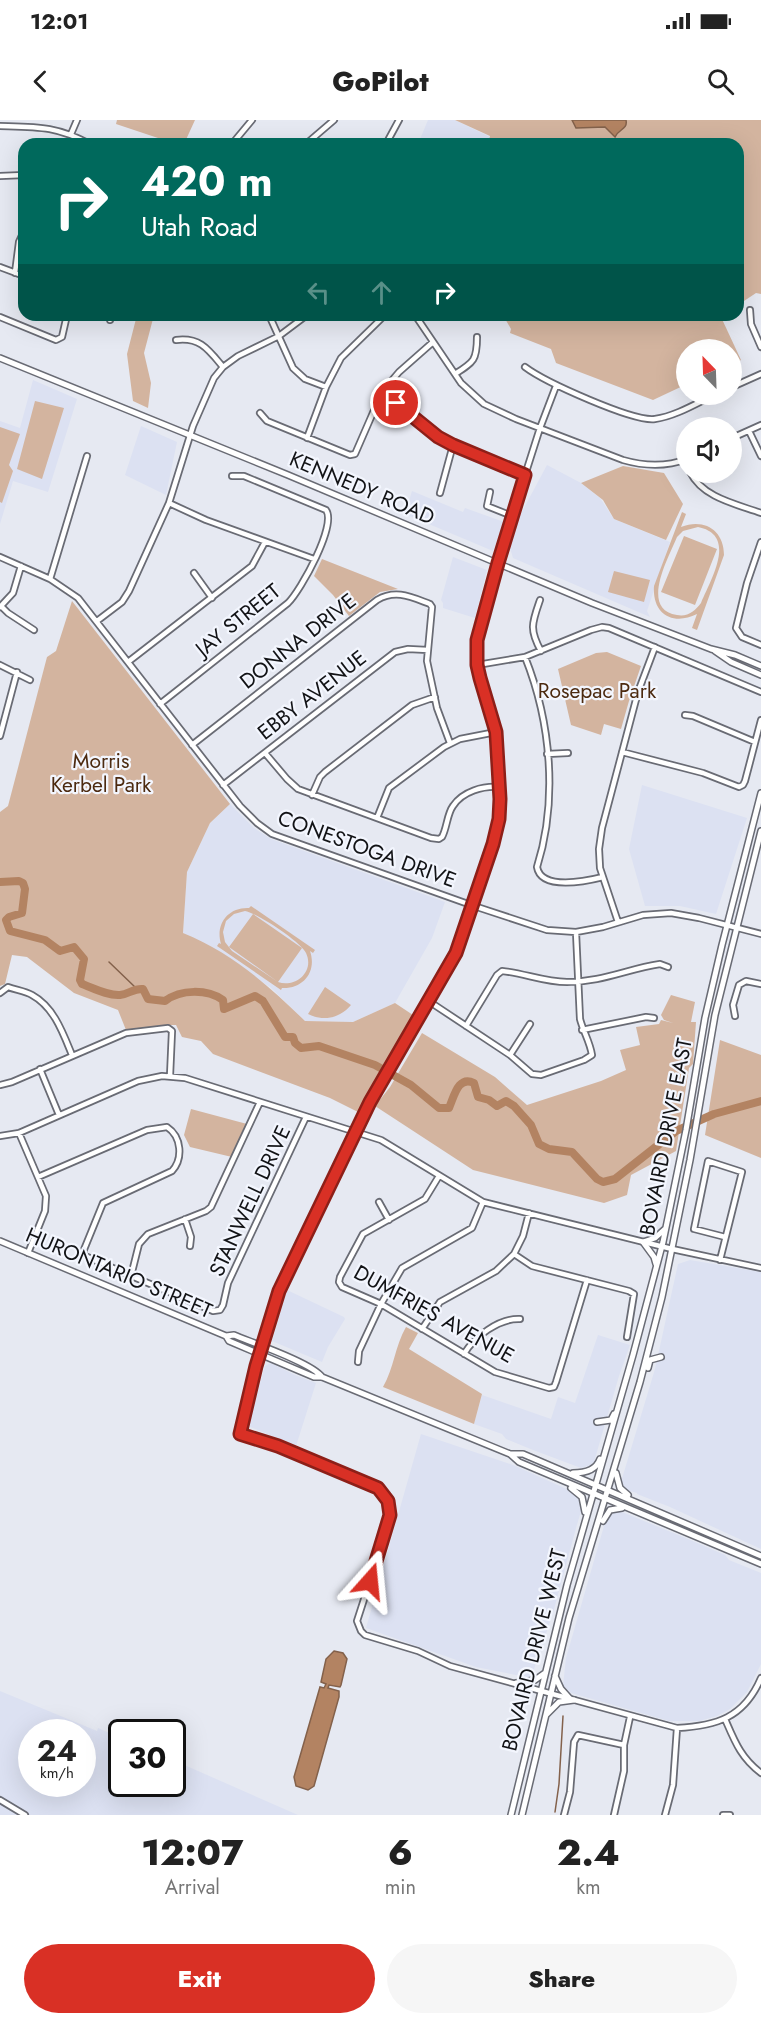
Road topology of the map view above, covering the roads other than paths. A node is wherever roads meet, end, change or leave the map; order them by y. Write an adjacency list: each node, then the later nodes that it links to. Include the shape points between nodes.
1 (77, 120): 6 (street)
2 (252, 120): 8 (street)
3 (334, 120): 9 (street)
4 (399, 120): 10 (street)
5 (0, 126): 6 (street, via 45,127)
6 (71, 134): 7 (street)
7 (79, 138)
8 (236, 138)
9 (313, 138)
10 (389, 138)
11 (18, 175): 12 (street)
12 (0, 176)
13 (18, 248): 15 (street)
14 (0, 267): 15 (street)
15 (15, 273): 16 (street)
16 (18, 274)
17 (750, 310): 28 (street, via 751,324)
18 (0, 317): 19 (street, via 56,340 62,337)
19 (66, 321)
20 (273, 321): 24 (street)
21 (300, 321): 24 (street)
22 (379, 321): 36 (street, via 341,358)
23 (419, 321): 27 (street)
24 (279, 336): 30 (street, via 251,348); 36 (street, via 293,368 305,379)
25 (477, 337): 32 (street, via 475,359)
26 (176, 340): 30 (street, via 199,342)
27 (433, 342): 32 (street); 37 (street)
28 (761, 347)
29 (0, 358): 44 (main road, KENNEDY ROAD)
30 (223, 367): 44 (street, via 211,384)
31 (525, 367): 35 (street)
32 (455, 374): 41 (street, via 484,404)
33 (761, 374): 34 (street)
34 (742, 383)
35 (556, 386): 38 (street, via 647,419 671,415); 41 (street)
36 (326, 387): 45 (street)
37 (382, 392): 45 (street, via 355,454); 46 (street)
38 (692, 405)
39 (260, 413): 45 (street, via 267,421)
40 (761, 425): 42 (street)
41 (540, 428): 49 (street, via 637,464); 50 (street)
42 (749, 431): 43 (street); 48 (street)
43 (742, 434)
44 (190, 436): 55 (street); 62 (main road, KENNEDY ROAD)
45 (308, 438)
46 (453, 445): 50 (street); 54 (street)
47 (87, 456): 65 (street)
48 (761, 456)
49 (676, 462)
50 (525, 475): 57 (street)
51 (232, 476): 61 (street, JAY STREET, via 244,476 328,513)
52 (697, 483): 56 (street, via 707,492)
53 (490, 492): 57 (street, via 487,506)
54 (440, 493)
55 (169, 503): 58 (street); 69 (street, via 126,597)
56 (761, 513)
57 (512, 516): 62 (street)
58 (265, 542): 61 (street); 66 (street, via 252,566)
59 (761, 542): 71 (street, via 736,628 742,638)
60 (0, 556): 63 (street, CONESTOGA DRIVE)
61 (314, 559): 86 (street, JAY STREET, via 288,603)
62 (498, 563): 73 (main road, KENNEDY ROAD); 79 (street, via 477,640)
63 (21, 566): 65 (street, CONESTOGA DRIVE); 68 (street, via 13,593)
64 (194, 573): 66 (street)
65 (51, 579): 69 (street, CONESTOGA DRIVE, via 78,598)
66 (212, 598): 77 (street)
67 (540, 600): 75 (street, via 532,623)
68 (1, 606): 70 (street)
69 (97, 621): 77 (street, CONESTOGA DRIVE)
70 (34, 630)
71 (761, 645)
72 (655, 647): 75 (street, via 602,627); 84 (street); 94 (street, via 641,680)
73 (711, 649): 80 (main road); 82 (main road)
74 (428, 650): 85 (street); 93 (street, DONNA DRIVE, via 430,604 399,593 383,597); 95 (street, EBBY AVENUE, via 395,652)
75 (541, 651): 76 (street)
76 (525, 657): 79 (street); 97 (street, via 543,710)
77 (128, 662): 86 (street, CONESTOGA DRIVE)
78 (0, 665): 81 (street)
79 (477, 665): 89 (street)
80 (761, 666)
81 (17, 672): 83 (street); 90 (street)
82 (761, 675)
83 (30, 680)
84 (761, 692)
85 (435, 697): 92 (street); 101 (street, via 412,705 325,772)
86 (160, 704): 93 (street, CONESTOGA DRIVE)
87 (685, 715): 91 (street)
88 (761, 720): 91 (street)
89 (496, 732): 92 (street); 99 (street)
90 (0, 736)
91 (755, 742): 94 (street, via 745,781 739,787 703,773)
92 (450, 743): 102 (street, via 389,788)
93 (192, 745): 98 (street, CONESTOGA DRIVE)
94 (622, 752): 104 (street, via 602,828 598,858)
95 (265, 753): 98 (street, EBBY AVENUE); 101 (street, via 298,789)
96 (568, 753): 97 (street)
97 (547, 754): 104 (street, via 549,812 538,873 567,883)
98 (223, 785): 105 (street, CONESTOGA DRIVE, via 248,816 272,834)
99 (500, 788): 102 (street, via 479,788 456,802 439,839); 105 (street, via 493,844)
100 (761, 793): 107 (main road, BOVAIRD DRIVE EAST)
101 (312, 795): 102 (street)
102 (378, 818)
103 (761, 831): 108 (main road, BOVAIRD DRIVE EAST)
104 (603, 877): 106 (street)
105 (471, 905): 109 (street, CONESTOGA DRIVE, via 547,930); 115 (street, via 463,939)
106 (618, 922): 107 (street, CONESTOGA DRIVE, via 671,913); 109 (street, CONESTOGA DRIVE)
107 (726, 926): 108 (street, CONESTOGA DRIVE); 139 (main road, BOVAIRD DRIVE EAST)
108 (736, 928): 110 (street, CONESTOGA DRIVE); 145 (main road, BOVAIRD DRIVE EAST, via 715,1015)
109 (576, 932): 112 (street)
110 (761, 934)
111 (668, 967): 112 (street, via 652,965 616,976)
112 (578, 981): 119 (street, via 548,981 502,971); 120 (street)
113 (761, 984): 116 (street, via 746,981 740,985 733,1005)
114 (0, 993): 121 (street, via 9,987 37,999 56,1018)
115 (427, 1000): 119 (street); 130 (street)
116 (735, 1016)
117 (654, 1018): 120 (street)
118 (530, 1024): 122 (street)
119 (466, 1026): 122 (street)
120 (582, 1030): 122 (street, via 591,1055 541,1075 532,1074)
121 (72, 1054): 123 (street); 124 (street, via 126,1033 168,1028 173,1039)
122 (510, 1055)
123 (40, 1069): 125 (street); 127 (street)
124 (170, 1076): 126 (street); 127 (street, via 152,1077)
125 (0, 1085)
126 (260, 1102): 128 (street); 137 (street, via 211,1207)
127 (59, 1115): 129 (street)
128 (306, 1117): 130 (street); 151 (street, STANWELL DRIVE, via 228,1283 220,1310 213,1311)
129 (19, 1133): 131 (street); 133 (street)
130 (355, 1133): 132 (street, via 390,1145); 159 (street, via 279,1291)
131 (0, 1136)
132 (439, 1176): 135 (street); 138 (street, DUMFRIES AVENUE, via 425,1199)
133 (38, 1177): 146 (street, via 46,1196 45,1211); 151 (street, via 147,1130 167,1127 173,1131 181,1154 176,1166 103,1203 84,1248 85,1256)
134 (379, 1202): 138 (street)
135 (483, 1202): 136 (street); 153 (street, via 472,1228 402,1268)
136 (529, 1213): 142 (street); 147 (street)
137 (185, 1219): 143 (street); 151 (street, via 142,1239)
138 (389, 1220): 153 (street, DUMFRIES AVENUE, via 363,1234 339,1282 342,1287)
139 (667, 1225): 142 (main road, via 658,1236); 144 (main road, BOVAIRD DRIVE EAST)
140 (725, 1237): 140 (street, via 742,1172 708,1161 694,1229); 148 (street)
141 (0, 1241): 146 (main road, HURONTARIO STREET)
142 (643, 1242): 144 (street); 149 (main road, via 654,1257)
143 (190, 1246)
144 (662, 1247): 145 (street); 149 (main road, BOVAIRD DRIVE EAST)
145 (672, 1249): 148 (street); 156 (main road, BOVAIRD DRIVE EAST)
146 (28, 1252): 157 (main road, HURONTARIO STREET)
147 (514, 1254): 152 (street, via 532,1266); 155 (street, via 496,1271 440,1302)
148 (720, 1260): 150 (street)
149 (656, 1268): 165 (main road, BOVAIRD DRIVE EAST)
150 (761, 1268)
151 (130, 1276)
152 (587, 1280): 158 (street, via 634,1294); 161 (street, DUMFRIES AVENUE, via 554,1387 495,1372)
153 (381, 1304): 155 (street, DUMFRIES AVENUE); 162 (street, via 359,1351)
154 (520, 1319): 161 (street, via 508,1320 477,1337)
155 (422, 1329): 161 (street, DUMFRIES AVENUE)
156 (653, 1334): 163 (main road, BOVAIRD DRIVE EAST); 163 (main road, via 651,1348 661,1357 650,1360)
157 (226, 1336): 159 (main road, HURONTARIO STREET, via 234,1335); 160 (main road, HURONTARIO STREET, via 229,1341)
158 (627, 1337)
159 (263, 1347): 160 (street); 164 (main road, HURONTARIO STREET, via 318,1371)
160 (261, 1354): 164 (main road, HURONTARIO STREET); 185 (street, via 240,1434 372,1485 390,1508 357,1621 361,1631 450,1666)
161 (464, 1354)
162 (358, 1362)
163 (642, 1375): 169 (main road, BOVAIRD DRIVE EAST)
164 (322, 1377): 168 (main road, HURONTARIO STREET)
165 (617, 1411): 166 (main road, via 611,1420); 167 (main road, BOVAIRD DRIVE EAST)
166 (597, 1422)
167 (606, 1448): 170 (main road, via 590,1470); 172 (main road, BOVAIRD DRIVE EAST)
168 (510, 1454): 170 (main road, HURONTARIO STREET, via 523,1454); 171 (main road, HURONTARIO STREET, via 519,1462)
169 (616, 1464): 173 (main road, BOVAIRD DRIVE EAST); 176 (main road, via 620,1488)
170 (567, 1472): 172 (main road, HURONTARIO STREET)
171 (561, 1480): 174 (main road, HURONTARIO STREET); 178 (main road, via 582,1497)
172 (595, 1484): 173 (main road, HURONTARIO STREET); 174 (main road, BOVAIRD DRIVE EAST)
173 (608, 1490): 175 (main road, BOVAIRD DRIVE EAST); 176 (main road, HURONTARIO STREET)
174 (592, 1494): 175 (main road, HURONTARIO STREET); 178 (main road, BOVAIRD DRIVE WEST)
175 (606, 1499): 177 (main road, HURONTARIO STREET); 179 (main road, BOVAIRD DRIVE WEST)
176 (639, 1503): 180 (main road, HURONTARIO STREET)
177 (635, 1512): 179 (main road, via 612,1509 606,1512); 181 (main road, HURONTARIO STREET)
178 (584, 1522): 182 (main road, BOVAIRD DRIVE WEST)
179 (597, 1530): 183 (main road, BOVAIRD DRIVE WEST)
180 (761, 1556)
181 (761, 1564)
182 (546, 1671): 185 (main road, via 534,1680); 186 (main road, BOVAIRD DRIVE WEST)
183 (555, 1676): 187 (main road, BOVAIRD DRIVE WEST); 188 (main road)
184 (761, 1678): 191 (street, via 752,1695)
185 (516, 1683): 186 (street)
186 (542, 1690): 187 (street); 197 (main road, BOVAIRD DRIVE WEST)
187 (550, 1693): 188 (street); 189 (main road, BOVAIRD DRIVE WEST)
188 (572, 1699): 189 (main road, via 559,1702); 190 (street)
189 (545, 1716): 198 (main road, BOVAIRD DRIVE WEST)
190 (630, 1717): 192 (street); 193 (street)
191 (725, 1719): 192 (street, via 705,1726); 194 (street, via 741,1753)
192 (677, 1728): 201 (street, via 673,1785)
193 (624, 1744): 199 (street, via 578,1735); 200 (street, via 624,1772)
194 (761, 1773)
195 (0, 1800): 196 (street)
196 (25, 1815)
197 (510, 1815)
198 (522, 1815)
199 (564, 1815)
200 (614, 1815)
201 (665, 1815)
202 (723, 1815): 203 (street)
203 (730, 1815)

